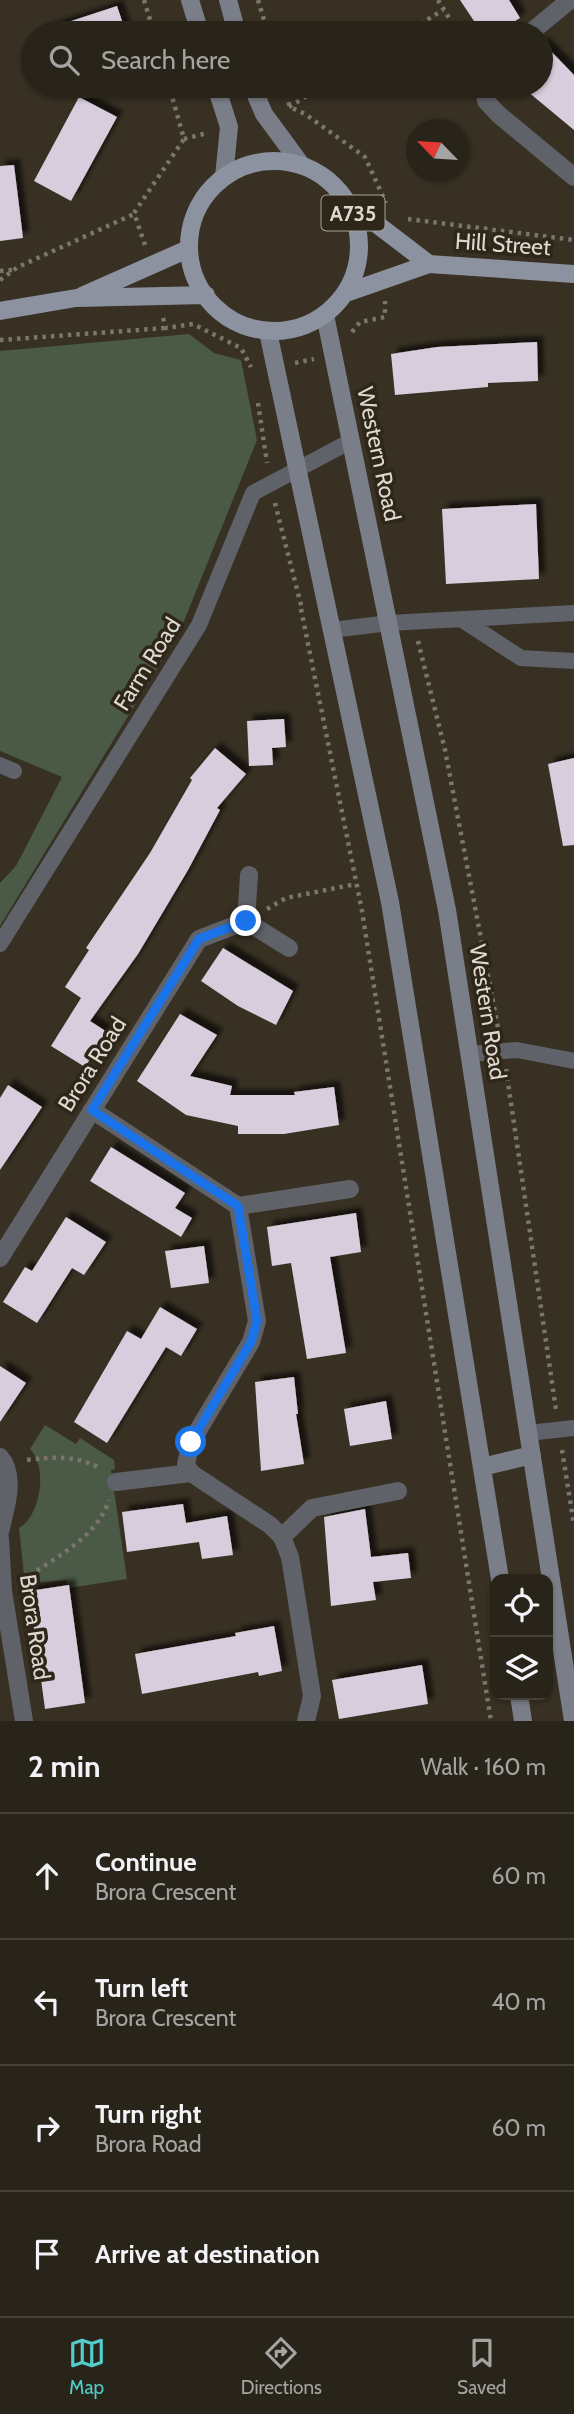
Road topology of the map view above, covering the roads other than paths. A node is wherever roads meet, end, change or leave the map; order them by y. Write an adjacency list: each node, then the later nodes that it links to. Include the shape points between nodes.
1 (190, 0): 4 (main road)
2 (228, 0): 5 (main road)
3 (570, 0): 6 (street)
4 (196, 21)
5 (234, 21)
6 (545, 21)
7 (220, 98): 11 (main road, via 229,127)
8 (258, 98): 10 (main road)
9 (486, 98): 12 (street, via 498,114)
10 (300, 163): 11 (main road, A735, via 270,159 240,166); 13 (main road, A735, via 327,177)
11 (224, 177): 14 (main road, A735, via 197,208)
12 (574, 177)
13 (349, 203): 15 (main road, Hill Street / A735, via 391,225); 17 (main road, A735, via 359,231 358,265)
14 (188, 249): 18 (main road, A735, via 195,278); 19 (main road)
15 (429, 264): 16 (main road, Hill Street / A735); 17 (main road, Hill Street / A735)
16 (574, 274)
17 (346, 293): 21 (main road, A735)
18 (206, 295): 19 (main road); 22 (main road, A735, via 214,307 239,324)
19 (76, 298): 20 (main road)
20 (0, 311)
21 (326, 315): 22 (main road, A735, via 299,328); 23 (main road, Western Road)
22 (268, 332): 24 (main road)
23 (351, 441): 24 (lane, Farm Road); 27 (main road, Western Road)
24 (297, 467): 28 (main road); 32 (lane, Farm Road, via 253,493 199,625)
25 (574, 612): 26 (lane)
26 (461, 619): 27 (lane); 29 (lane, via 521,658)
27 (389, 623): 28 (lane); 34 (main road, Western Road, via 447,910)
28 (332, 630): 44 (main road, via 390,902)
29 (574, 661)
30 (249, 875): 31 (street)
31 (246, 921): 33 (street); 36 (street, Brora Road, via 199,939)
32 (0, 943)
33 (289, 948)
34 (470, 1054): 35 (lane, via 517,1050); 41 (main road, Western Road)
35 (574, 1061)
36 (92, 1110): 38 (street); 39 (street, Brora Road)
37 (351, 1189): 38 (street)
38 (238, 1206): 45 (street, via 257,1321 251,1342 191,1442 186,1464)
39 (0, 1258)
40 (574, 1429): 41 (lane)
41 (528, 1433): 42 (main road, Western Road)
42 (532, 1455): 44 (main road); 57 (main road, Western Road)
43 (3, 1460): 48 (street, via 9,1492)
44 (482, 1467): 51 (main road)
45 (191, 1473): 46 (street); 49 (street)
46 (116, 1482)
47 (398, 1491): 49 (street, via 312,1508)
48 (0, 1532)
49 (282, 1537): 54 (street, via 290,1558 312,1696)
50 (0, 1539): 52 (street, Brora Road)
51 (499, 1574)
52 (5, 1631): 55 (street, Brora Road)
53 (520, 1700): 56 (main road)
54 (304, 1720)
55 (24, 1721)
56 (523, 1721)
57 (573, 1721)

